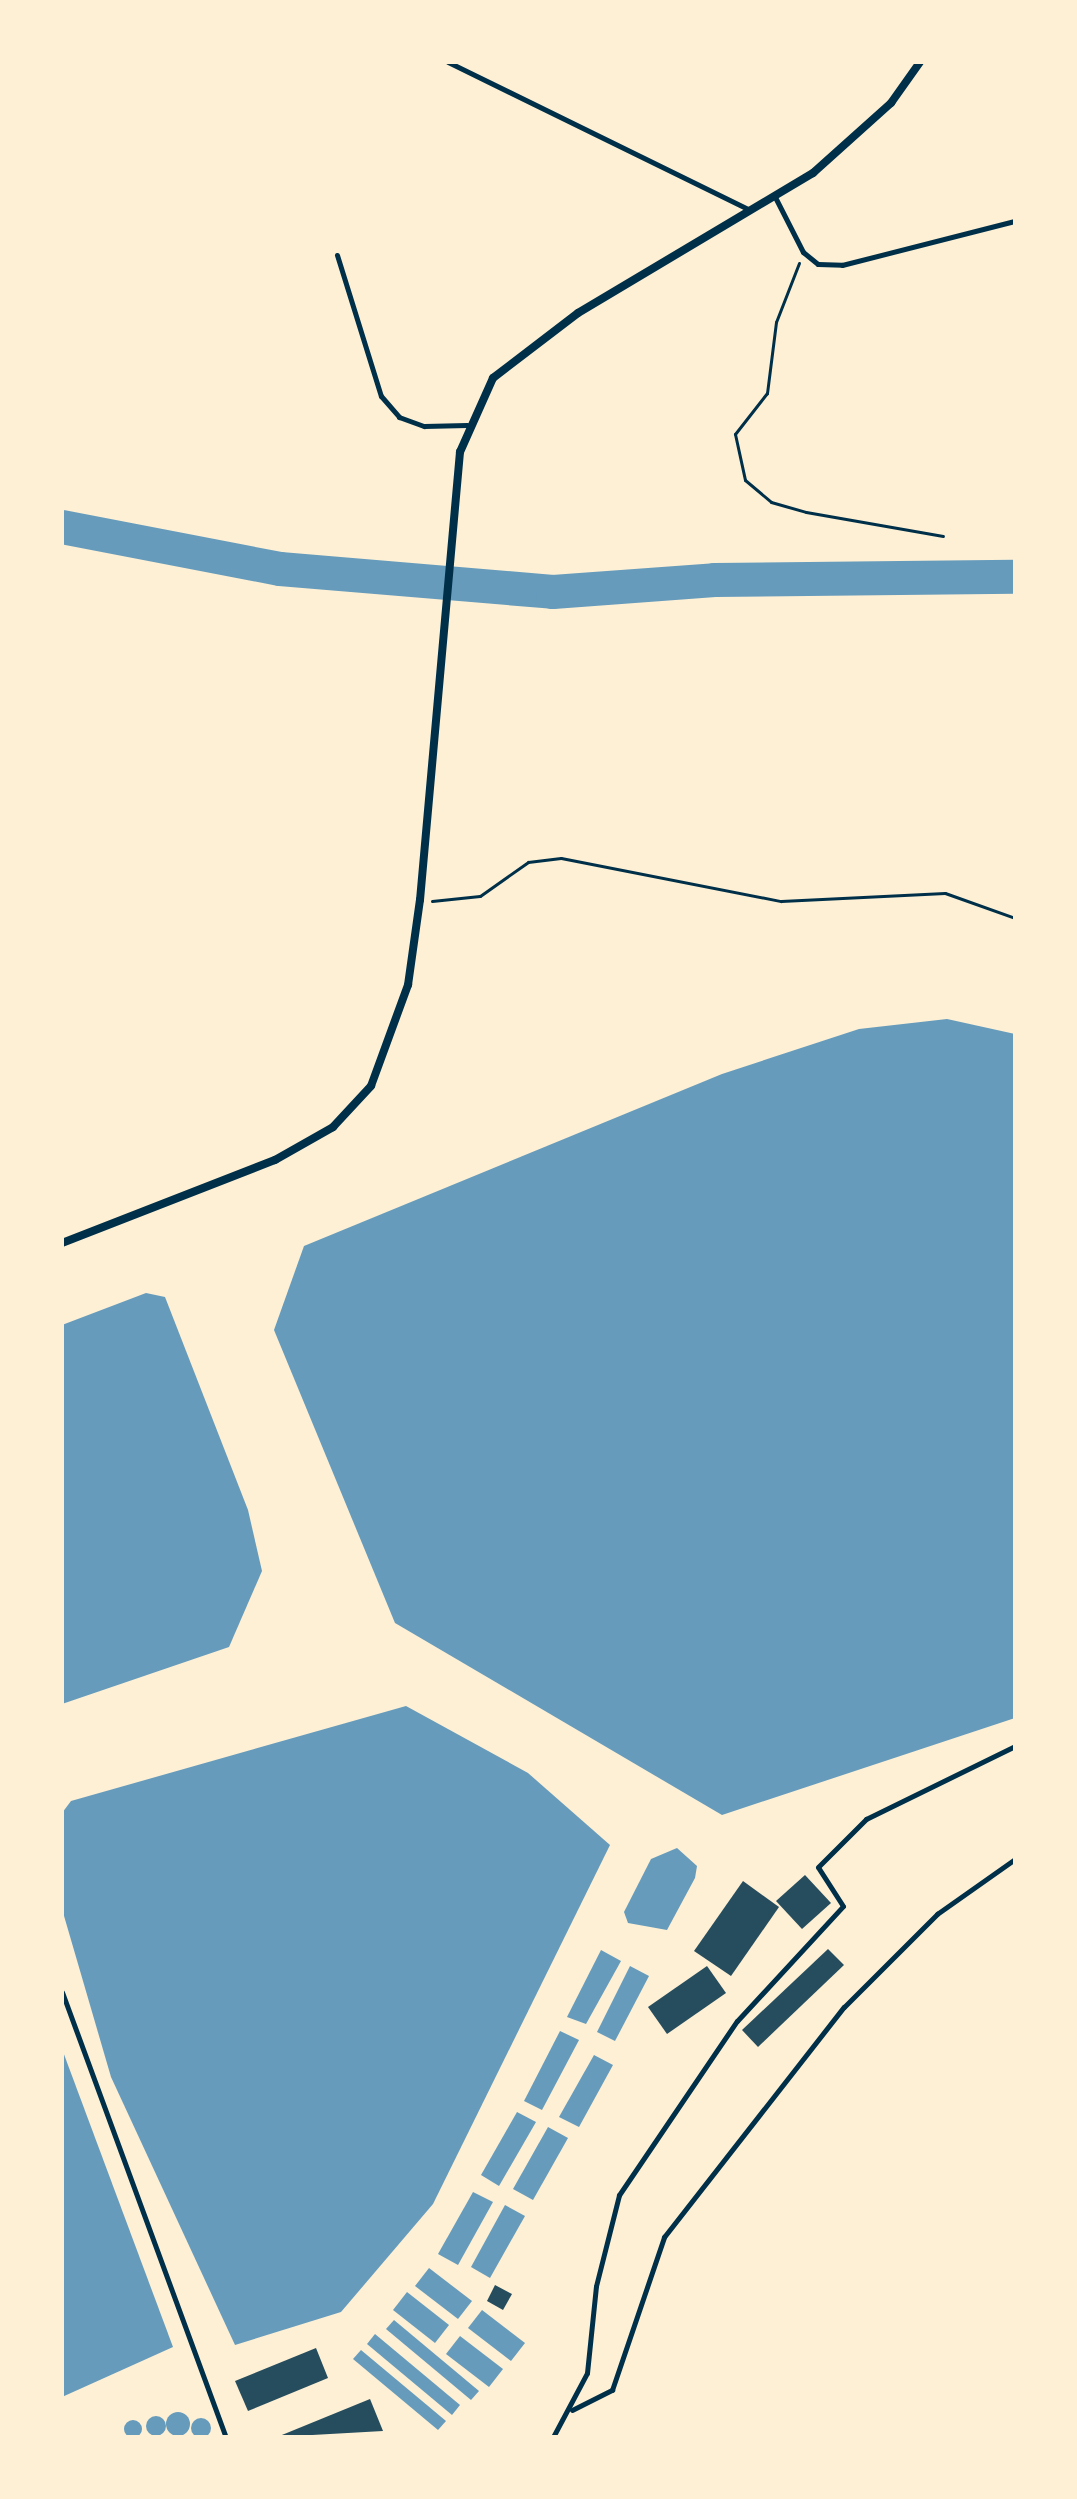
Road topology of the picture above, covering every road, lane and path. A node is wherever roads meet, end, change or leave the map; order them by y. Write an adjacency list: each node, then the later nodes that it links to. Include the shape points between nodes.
1 (448, 62): 4 (lane)
2 (920, 62): 3 (street, via 855,139)
3 (775, 197): 4 (street); 6 (lane)
4 (748, 209): 8 (street, via 518,355 493,378)
5 (1015, 221): 6 (lane, via 842,265 818,264)
6 (803, 252): 9 (path, via 776,322 767,393 735,434 745,480 771,502 806,512)
7 (337, 255): 8 (lane, via 381,396 399,417 424,426)
8 (467, 425): 10 (street, via 452,521)
9 (943, 536)
10 (420, 900): 11 (path, via 455,903 528,862 561,858 781,901 945,893); 12 (street, via 393,1038 371,1086 333,1127 275,1160)
11 (1015, 918)
12 (62, 1243)
13 (1015, 1746): 16 (lane, via 866,1819 818,1867 843,1906 737,2021 619,2195 596,2286 587,2373)
14 (1015, 1859): 16 (lane, via 937,1914 844,2007 664,2237 612,2390)
15 (62, 1992): 17 (lane)
16 (571, 2410): 18 (lane)
17 (226, 2437)
18 (553, 2437)

